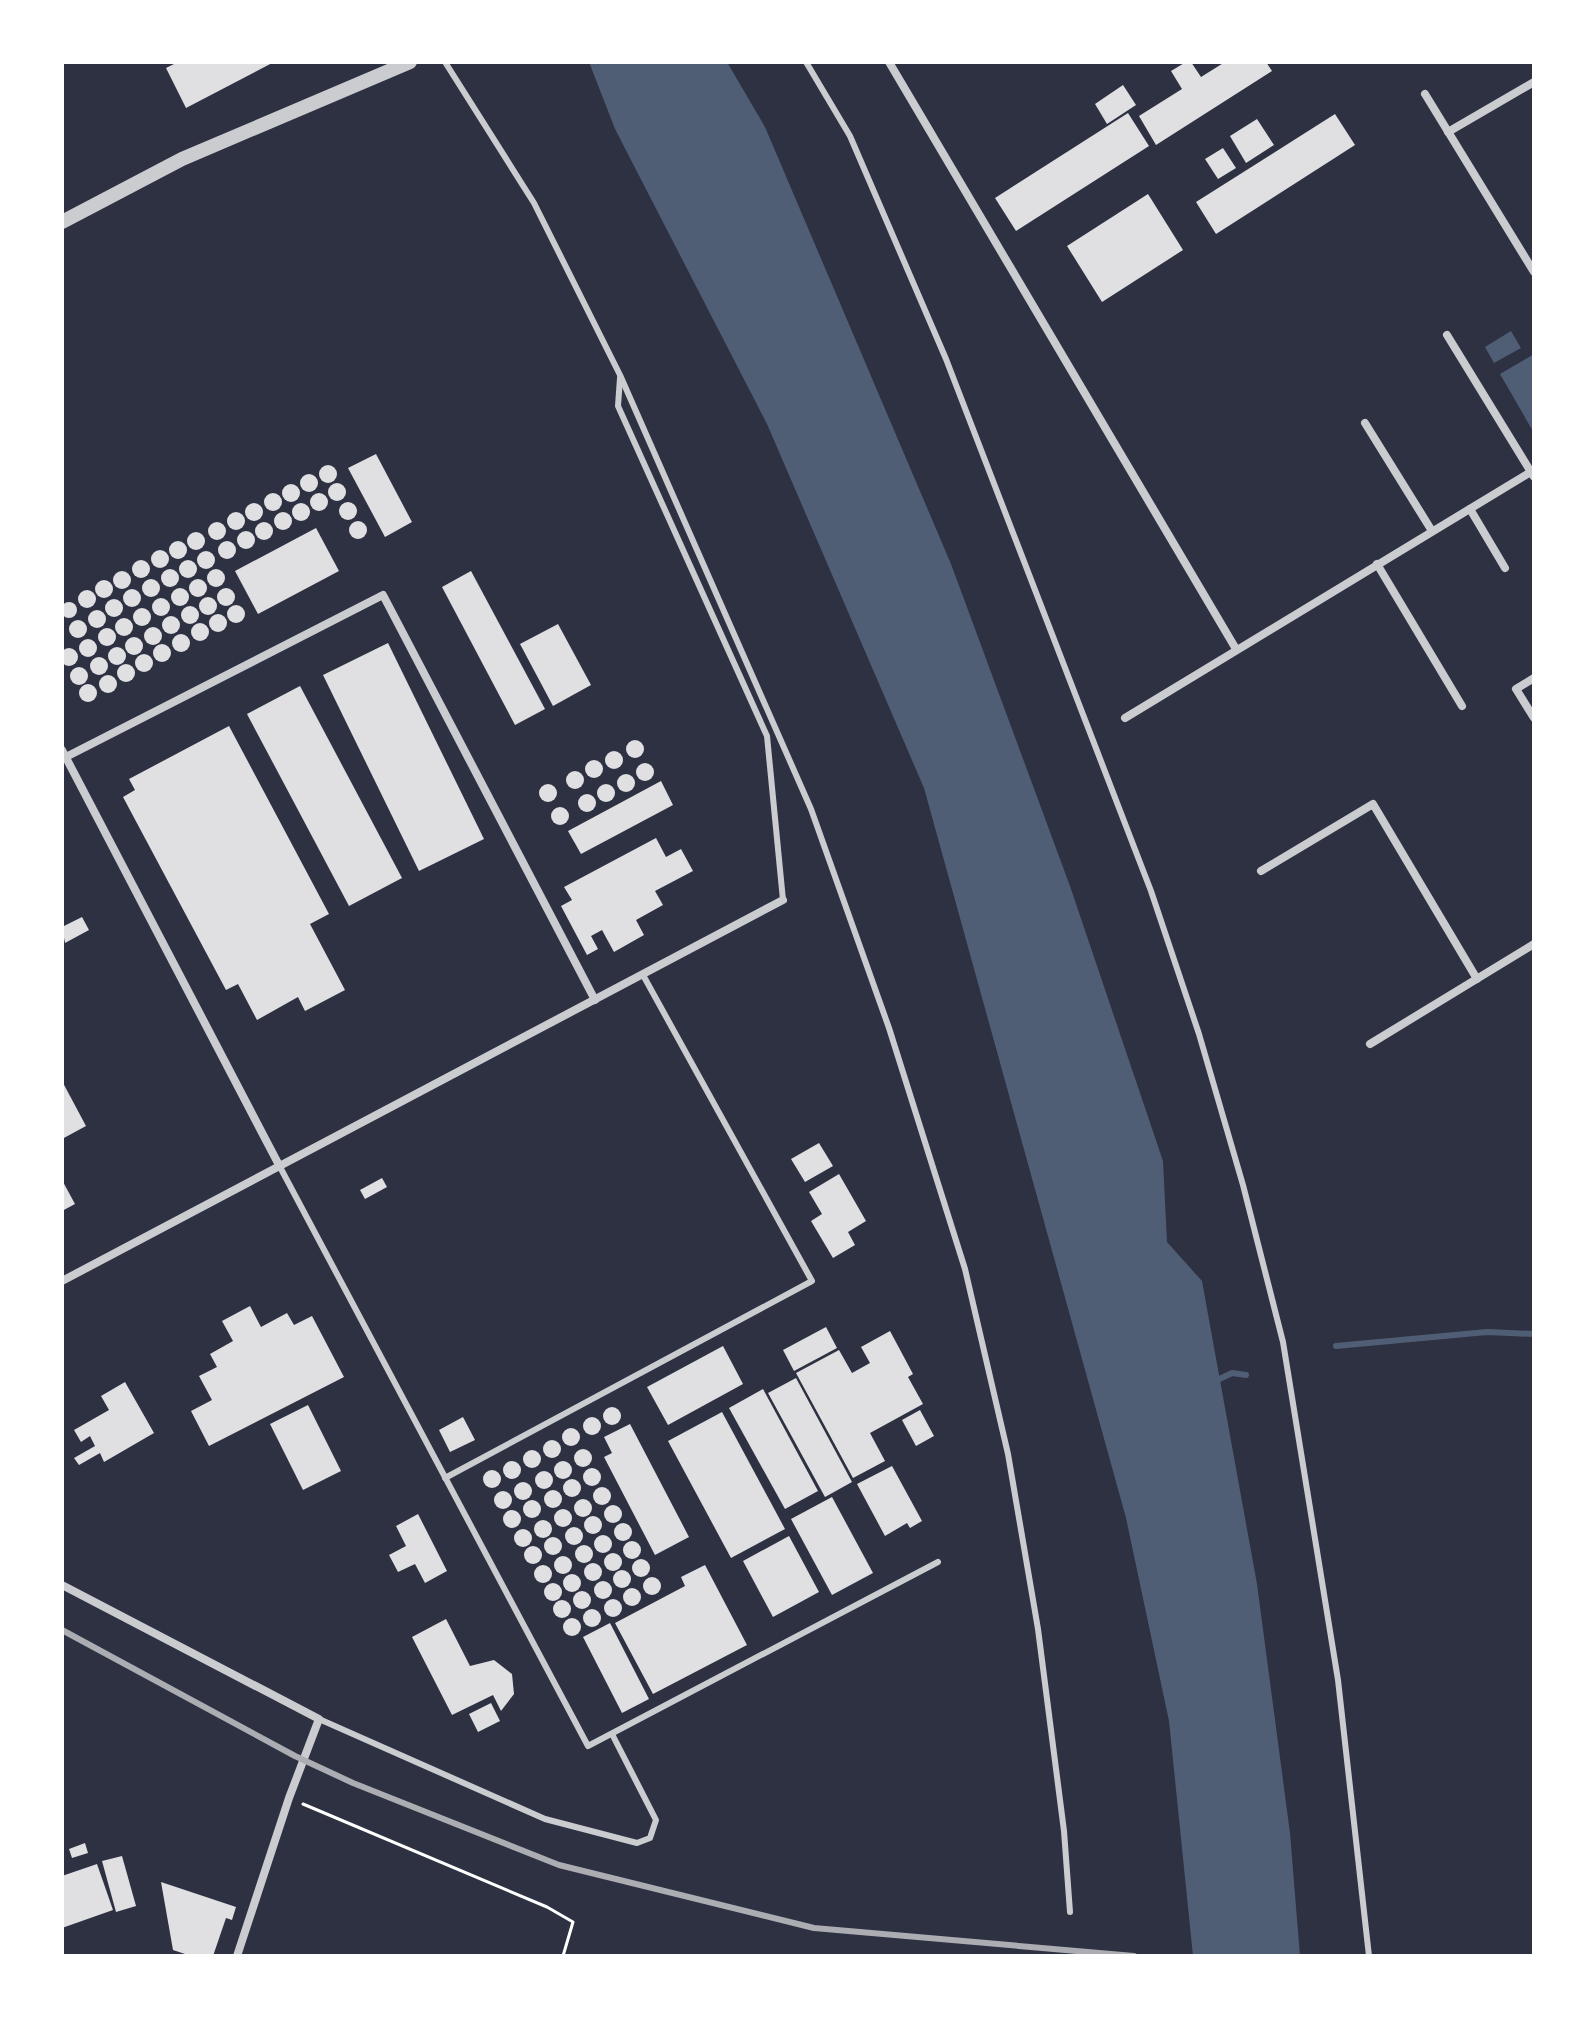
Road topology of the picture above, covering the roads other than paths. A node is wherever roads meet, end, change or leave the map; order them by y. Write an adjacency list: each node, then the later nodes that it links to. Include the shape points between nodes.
1 (410, 62): 8 (street, via 182,159)
2 (445, 62): 11 (lane, via 534,203)
3 (806, 62): 40 (lane, via 850,136 946,359 1151,891 1199,1034 1283,1342 1338,1680)
4 (889, 62): 18 (street)
5 (1534, 82): 7 (street)
6 (1425, 94): 7 (street)
7 (1448, 132): 9 (street)
8 (62, 222)
9 (1534, 272)
10 (1447, 335): 13 (street)
11 (620, 375): 25 (lane, via 618,406 767,736); 38 (lane, via 811,809 889,1028 965,1269 1008,1454 1038,1629)
12 (1365, 423): 15 (street)
13 (1533, 473): 14 (street)
14 (1470, 509): 15 (street); 17 (street)
15 (1432, 531): 16 (street)
16 (1377, 564): 18 (street); 20 (street)
17 (1505, 568)
18 (1236, 649): 21 (street)
19 (1534, 678): 22 (street, via 1516,689)
20 (1462, 706)
21 (1125, 718)
22 (1534, 718)
23 (63, 755): 29 (street, via 383,595); 31 (street)
24 (1261, 871): 28 (street, via 1373,804)
25 (783, 900): 27 (street)
26 (1534, 944): 28 (street)
27 (643, 975): 29 (street); 33 (lane, via 812,1281)
28 (1477, 979): 30 (street)
29 (595, 1000): 31 (street)
30 (1370, 1044)
31 (280, 1167): 32 (street); 33 (lane)
32 (62, 1281)
33 (445, 1478): 37 (lane, via 588,1746)
34 (938, 1562): 37 (lane)
35 (62, 1585): 36 (street)
36 (319, 1719): 37 (lane, via 545,1819 637,1843 650,1838 656,1820); 39 (street)
37 (612, 1734)
38 (1070, 1912)
39 (237, 1956)
40 (1369, 1956)

